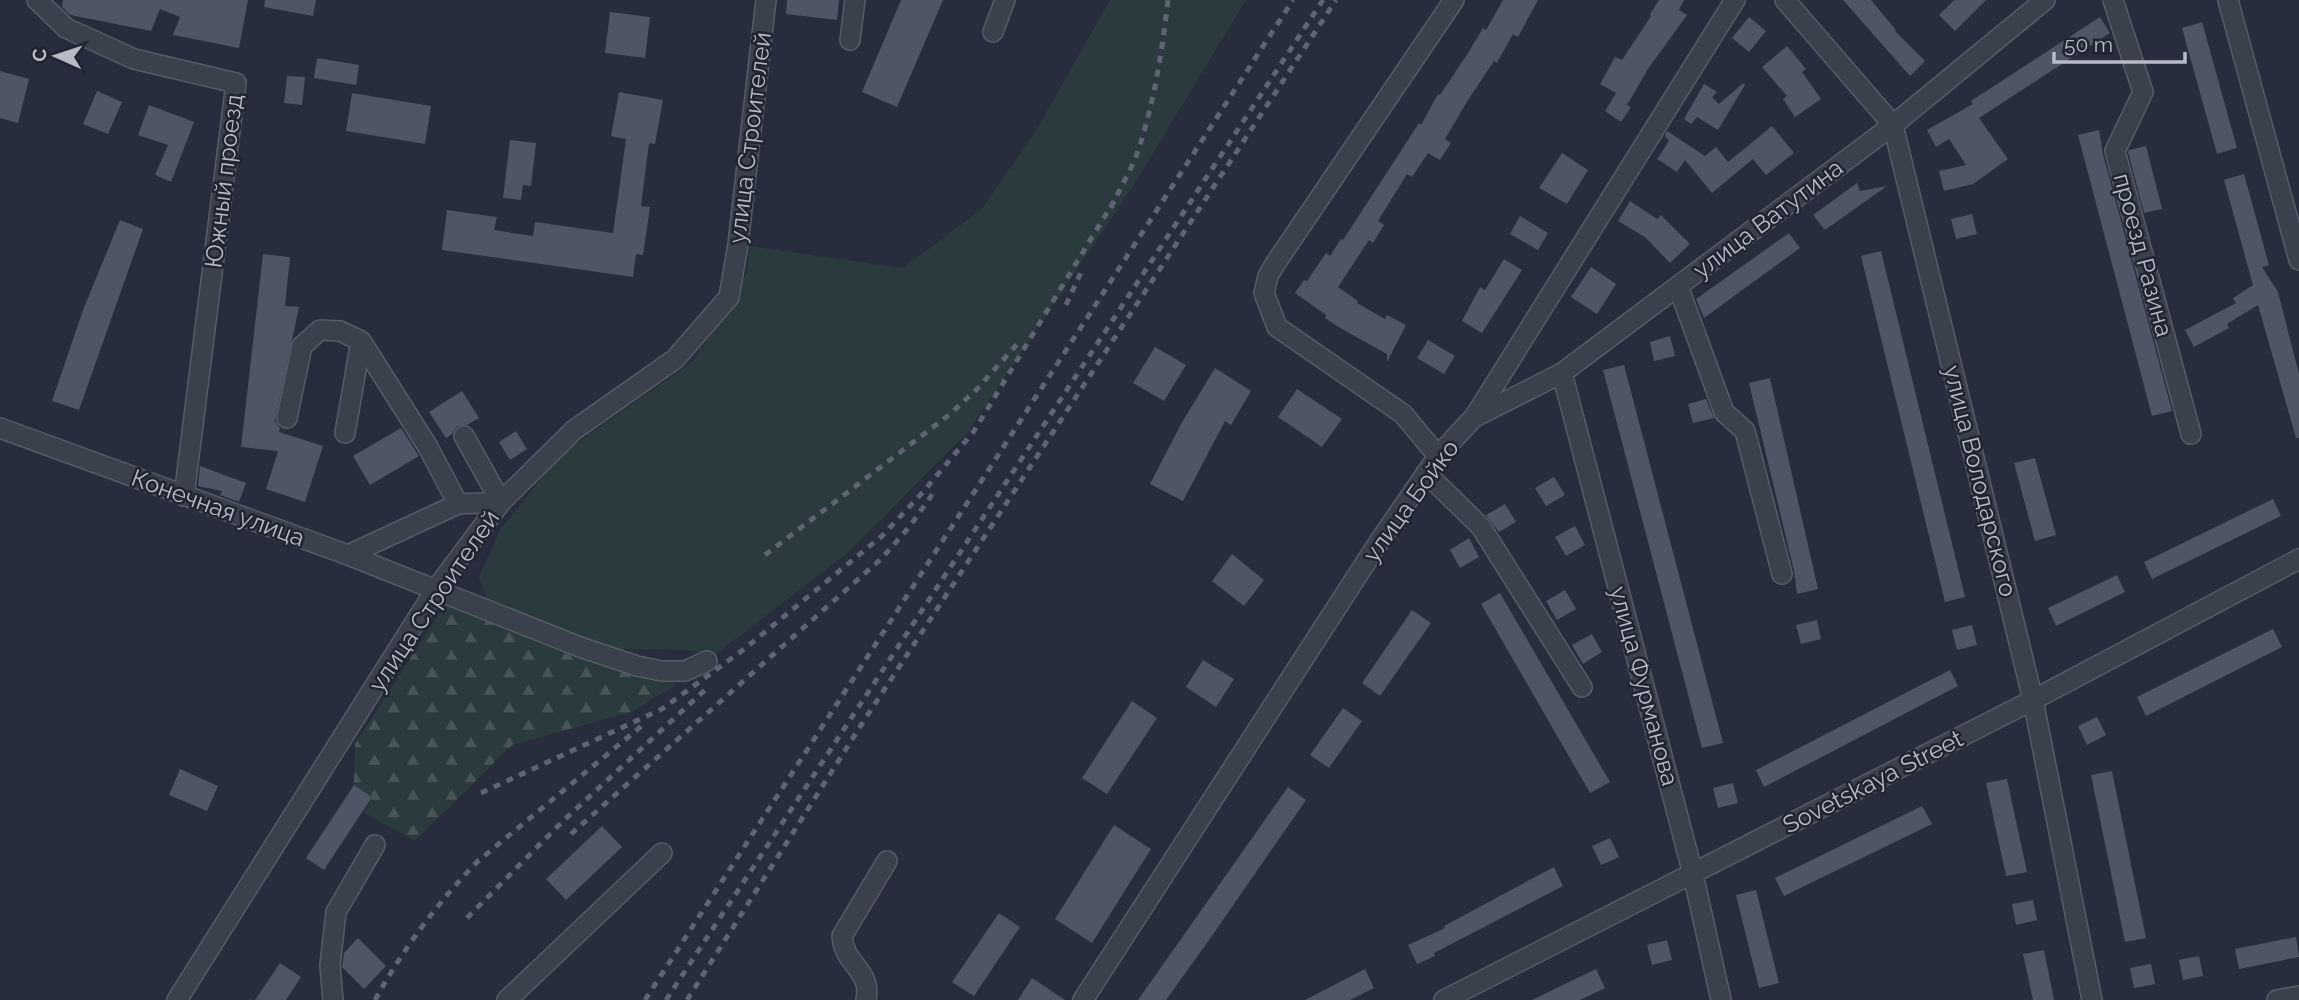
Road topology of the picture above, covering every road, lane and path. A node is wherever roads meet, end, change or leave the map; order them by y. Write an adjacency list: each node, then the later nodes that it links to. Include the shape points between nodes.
1 (37, 0): 26 (street, Южный проезд, via 66,28 134,59 236,83)
2 (766, 0): 27 (street, улица Строителей, via 729,297 675,359 574,430)
3 (855, 0): 12 (street)
4 (1005, 0): 11 (street)
5 (1454, 0): 24 (street, via 1268,276 1264,293 1277,327 1403,414)
6 (1735, 0): 18 (street, улица Бойко)
7 (1785, 0): 13 (street, улица Володарского)
8 (2045, 0): 13 (street, улица Ватутина)
9 (2113, 0): 22 (street, проезд Разина, via 2143,92 2115,151)
10 (2228, 0): 14 (street)
11 (993, 32)
12 (850, 40)
13 (1893, 125): 15 (street, улица Ватутина); 35 (street, улица Володарского)
14 (2299, 260)
15 (1678, 286): 17 (street, улица Ватутина); 31 (street, via 1724,412 1745,431)
16 (361, 341): 19 (street, via 340,331 320,330 302,346); 21 (street); 28 (street)
17 (1562, 373): 18 (street, улица Ватутина); 39 (street, улица Фурманова)
18 (1475, 416): 24 (street, улица Бойко)
19 (287, 418)
20 (0, 428): 26 (street, Конечная улица)
21 (345, 433)
22 (2191, 434)
23 (464, 436): 27 (street)
24 (1438, 456): 25 (street, улица Бойко)
25 (1426, 473): 34 (street, via 1481,527); 45 (street, улица Бойко)
26 (184, 496): 29 (street, Конечная улица)
27 (501, 502): 28 (street); 32 (street, улица Строителей)
28 (458, 504): 29 (street)
29 (348, 555): 32 (street, Конечная улица)
30 (2299, 559): 35 (street, Sovetskaya Street)
31 (1783, 574)
32 (436, 589): 33 (street, Конечная улица, via 637,666 685,671); 41 (street, улица Строителей)
33 (707, 661)
34 (1582, 687)
35 (2034, 700): 39 (street, Sovetskaya Street); 48 (street, улица Володарского)
36 (375, 845): 42 (street, via 336,912 330,965)
37 (662, 853): 43 (street)
38 (887, 861): 44 (street, via 842,936 843,949 867,982)
39 (1693, 874): 46 (street, Sovetskaya Street); 47 (street, улица Фурманова)
40 (2299, 996): 49 (street)
41 (177, 1000)
42 (332, 1000)
43 (507, 1000)
44 (866, 1000)
45 (1083, 1000)
46 (1444, 1000)
47 (1721, 1000)
48 (2092, 1000)
49 (2277, 1000)

